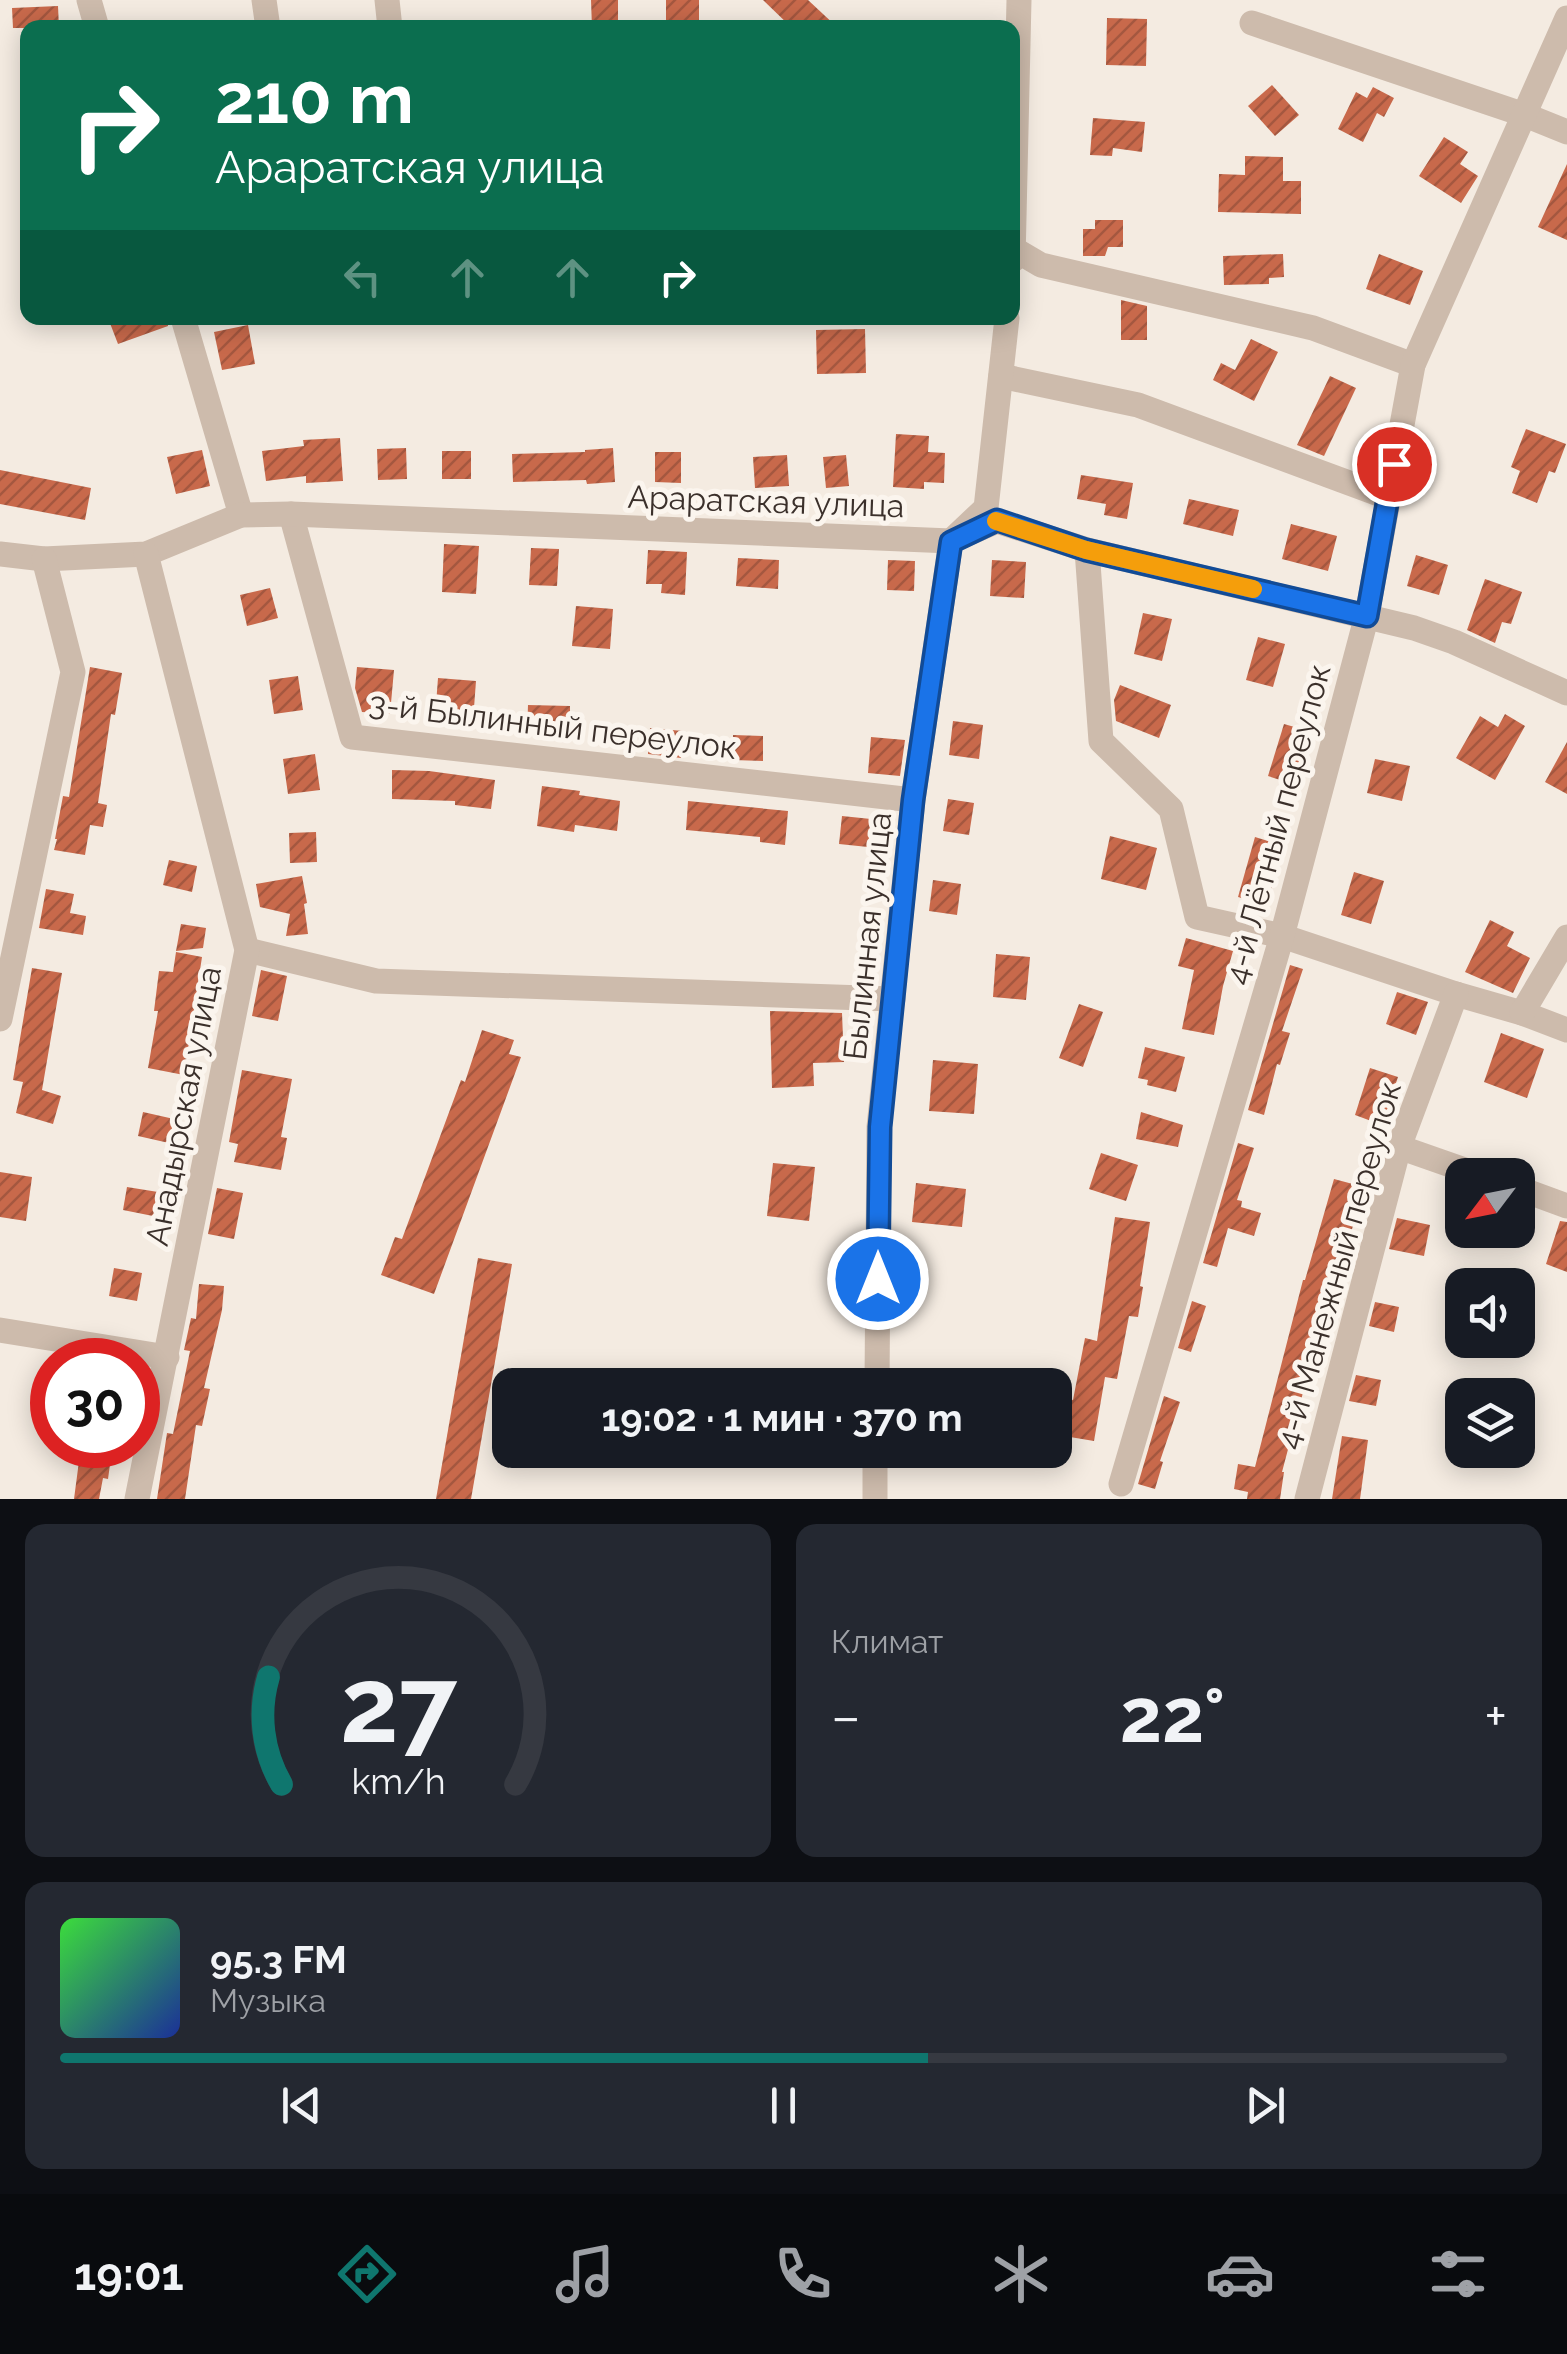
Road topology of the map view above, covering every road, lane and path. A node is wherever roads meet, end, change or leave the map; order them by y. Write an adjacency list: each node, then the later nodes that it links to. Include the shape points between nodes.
1 (1567, 18): 3 (street, 4-й Лётный переулок)
2 (1252, 23): 3 (street)
3 (1526, 115): 4 (street); 8 (street, 4-й Лётный переулок)
4 (1567, 132)
5 (1020, 257): 8 (street, via 1313,328)
6 (185, 325): 12 (street)
7 (1006, 325): 9 (street)
8 (1413, 364): 10 (street, 4-й Лётный переулок)
9 (1001, 376): 10 (street, via 1138,405); 13 (street, via 986,508)
10 (1387, 497): 18 (street, 4-й Лётный переулок)
11 (290, 514): 12 (street, Араратская улица); 13 (street, Араратская улица); 20 (street, 3-й Былинный переулок, via 352,736)
12 (241, 515): 16 (street)
13 (951, 542): 14 (street, Араратская улица, via 997,520); 20 (street, Былинная улица)
14 (1086, 550): 18 (street, Араратская улица); 21 (street, via 1100,740 1170,809 1197,916)
15 (0, 554): 17 (street)
16 (146, 554): 17 (street); 23 (street, Анадырская улица)
17 (44, 560): 27 (street, via 73,672)
18 (1367, 616): 19 (street, Араратская улица, via 1454,642); 21 (street, 4-й Лётный переулок)
19 (1567, 693)
20 (913, 800): 25 (street, Былинная улица)
21 (1282, 936): 24 (street); 37 (street, 4-й Лётный переулок)
22 (1567, 937): 26 (street)
23 (247, 950): 25 (street, via 376,981); 34 (street, Анадырская улица)
24 (1456, 994): 26 (street); 29 (street, 4-й Манежный переулок)
25 (893, 999): 35 (street, Былинная улица, via 880,1127)
26 (1522, 1013): 28 (street)
27 (0, 1019)
28 (1567, 1030)
29 (1399, 1147): 30 (street); 40 (street, 4-й Манежный переулок)
30 (1445, 1163)
31 (1535, 1194): 32 (street)
32 (1567, 1206)
33 (0, 1330): 34 (street)
34 (167, 1357): 38 (street, Анадырская улица)
35 (876, 1368)
36 (876, 1468): 39 (street)
37 (1121, 1484)
38 (137, 1499)
39 (875, 1499)
40 (1307, 1499)

